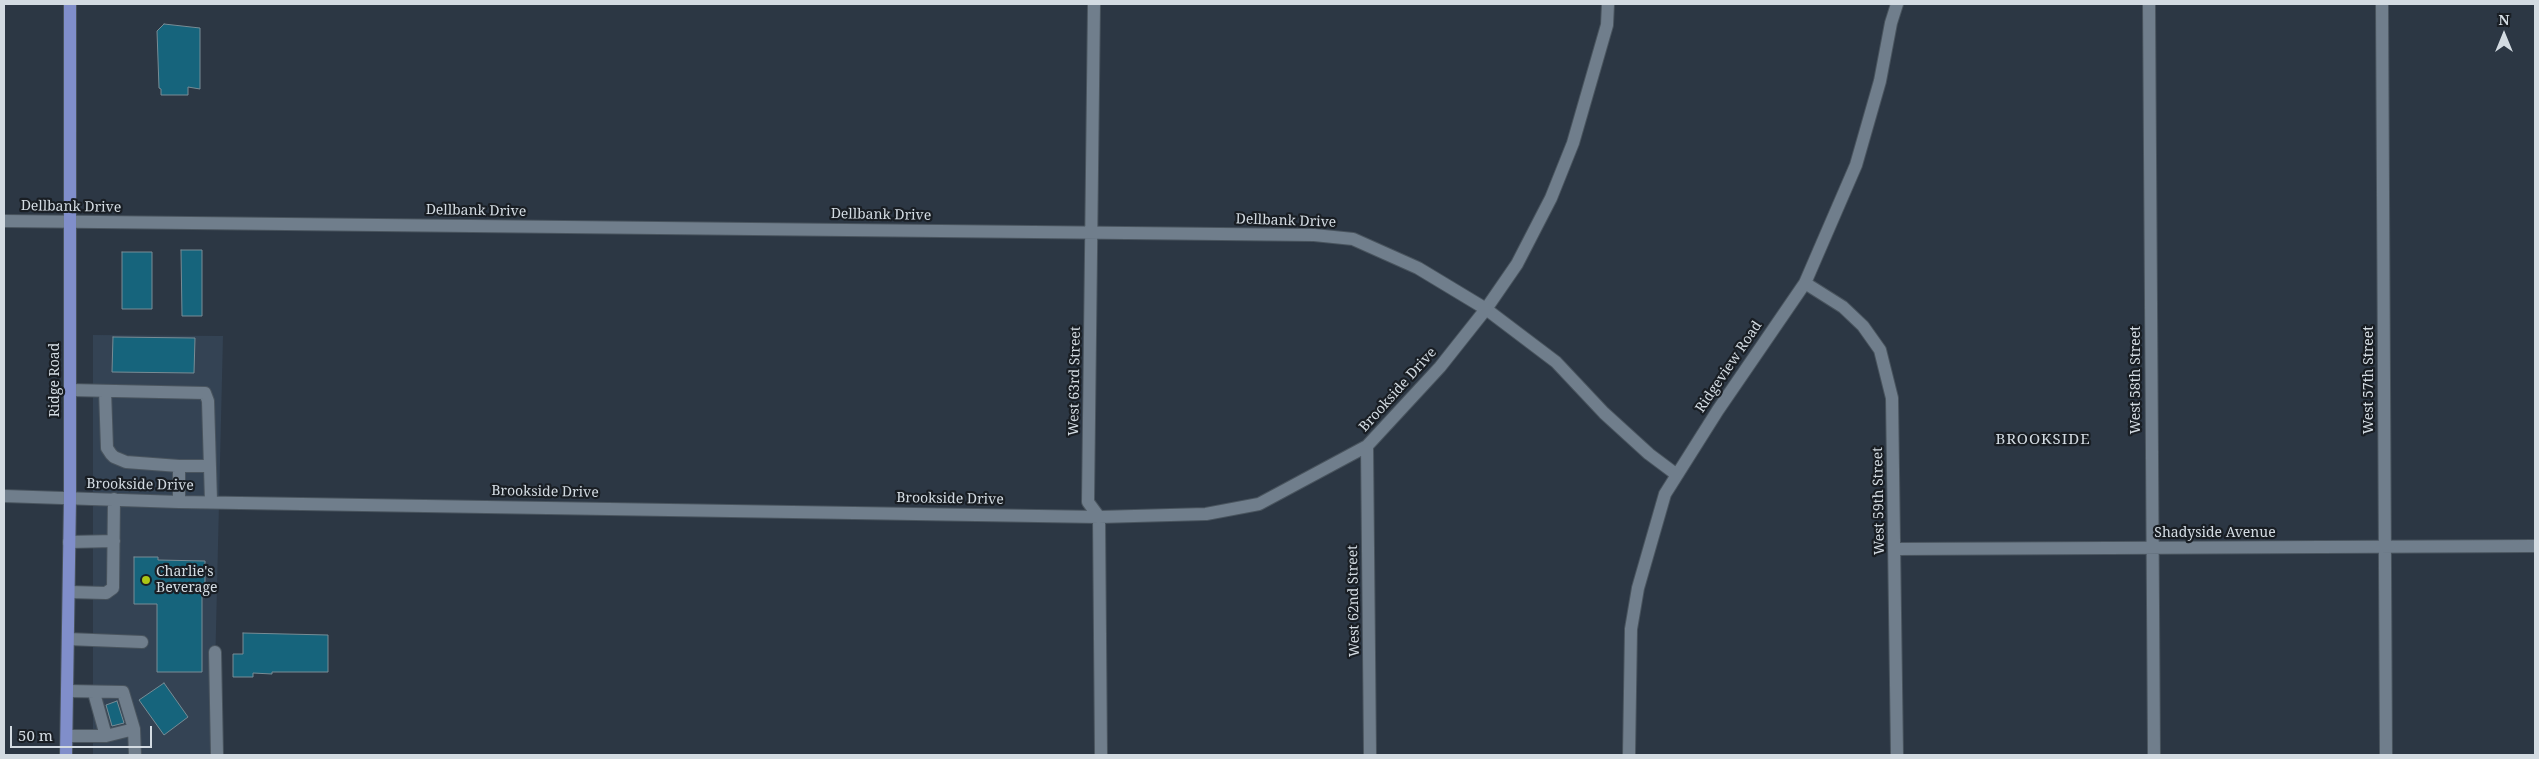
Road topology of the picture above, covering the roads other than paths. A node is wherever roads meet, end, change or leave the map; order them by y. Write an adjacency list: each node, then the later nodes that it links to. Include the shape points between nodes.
1 (70, 4): 8 (main road, Ridge Road)
2 (1094, 4): 9 (street, West 63rd Street)
3 (1608, 4): 11 (street, Brookside Drive, via 1607,25 1573,143 1551,198 1517,264)
4 (1897, 4): 10 (street, Ridgeview Road, via 1880,81 1856,165)
5 (2149, 4): 29 (street, West 58th Street)
6 (2382, 4): 27 (street, West 57th Street)
7 (4, 221): 8 (street, Dellbank Drive)
8 (70, 222): 9 (street, Dellbank Drive); 12 (main road, Ridge Road)
9 (1092, 232): 11 (street, Dellbank Drive, via 1314,235 1353,239 1418,268); 23 (street, West 63rd Street, via 1088,502)
10 (1805, 282): 17 (street, Ridgeview Road); 28 (street, West 59th Street, via 1843,307 1863,326 1880,350 1892,398)
11 (1486, 309): 14 (street, Brookside Drive, via 1440,367); 17 (street, Dellbank Drive, via 1556,362 1604,413)
12 (70, 390): 13 (street); 19 (main road, Ridge Road)
13 (105, 391): 15 (street, via 107,448 114,458 142,464); 16 (street, via 205,393)
14 (1367, 446): 23 (street, Brookside Drive, via 1259,504 1206,514); 43 (street, West 62nd Street)
15 (179, 466): 16 (street); 22 (street)
16 (210, 466): 21 (street)
17 (1677, 475): 44 (street, Ridgeview Road, via 1665,494 1638,588 1631,629)
18 (4, 496): 19 (street, Brookside Drive)
19 (70, 498): 20 (street, Brookside Drive); 25 (main road, Ridge Road)
20 (114, 499): 22 (street, Brookside Drive); 24 (street)
21 (211, 501): 22 (street, Brookside Drive); 23 (street, Brookside Drive)
22 (179, 502)
23 (1099, 517): 42 (street, West 63rd Street)
24 (114, 541): 25 (street); 30 (street, via 115,578 111,591)
25 (70, 542): 30 (main road, Ridge Road)
26 (2535, 546): 27 (street, Shadyside Avenue)
27 (2385, 547): 29 (street, Shadyside Avenue); 47 (street, West 57th Street)
28 (1895, 549): 29 (street, Shadyside Avenue); 45 (street, West 59th Street)
29 (2152, 549): 46 (street, West 58th Street)
30 (69, 592): 31 (main road, Ridge Road)
31 (68, 639): 32 (street); 34 (main road, Ridge Road)
32 (142, 642)
33 (215, 652): 41 (street)
34 (67, 692): 35 (street); 37 (main road, Ridge Road)
35 (94, 693): 36 (street, via 123,692); 38 (street)
36 (134, 729): 38 (street); 40 (street)
37 (67, 736): 38 (street); 39 (main road, Ridge Road)
38 (106, 736)
39 (66, 755)
40 (135, 755)
41 (216, 755)
42 (1101, 755)
43 (1370, 755)
44 (1629, 755)
45 (1897, 755)
46 (2154, 755)
47 (2386, 755)

